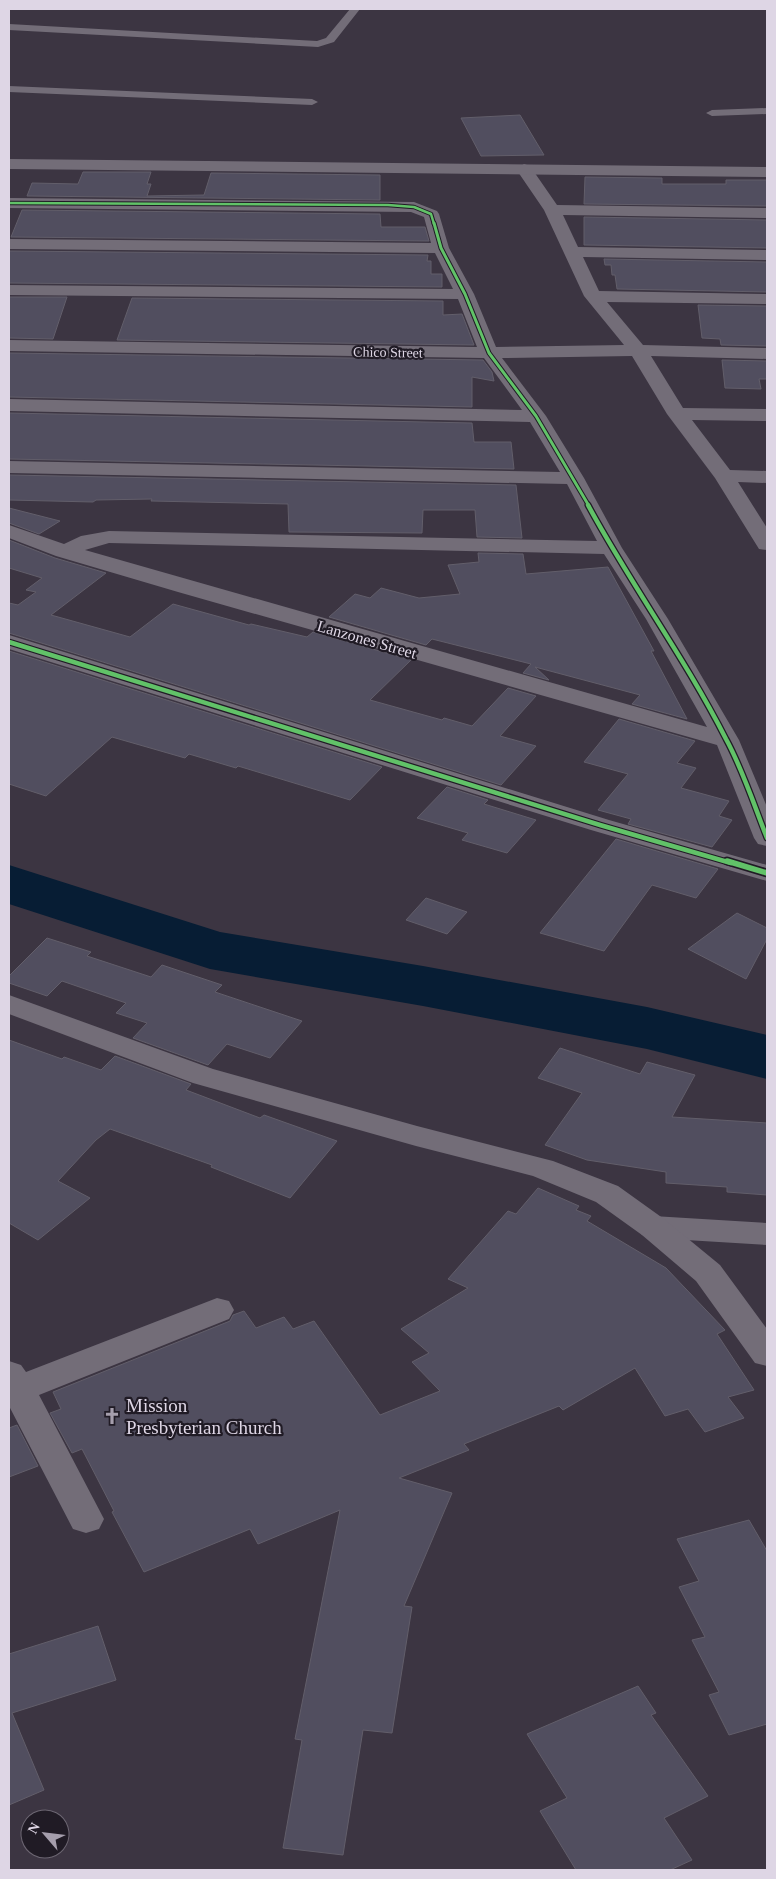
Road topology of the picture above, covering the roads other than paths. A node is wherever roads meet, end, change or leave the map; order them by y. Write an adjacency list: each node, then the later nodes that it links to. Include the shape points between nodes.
1 (355, 9): 2 (lane, via 330,40 318,44)
2 (9, 27)
3 (9, 89): 4 (lane)
4 (312, 102)
5 (767, 111): 6 (lane)
6 (712, 114)
7 (9, 164): 8 (street)
8 (524, 169): 9 (street); 11 (street)
9 (767, 172)
10 (9, 203): 14 (street, via 414,207 431,214)
11 (552, 210): 12 (street); 15 (street)
12 (767, 213)
13 (9, 244): 14 (street)
14 (440, 248): 18 (street)
15 (573, 252): 16 (street); 19 (street)
16 (767, 255)
17 (9, 290): 18 (street)
18 (465, 294): 23 (street)
19 (593, 296): 20 (street); 22 (street)
20 (767, 299)
21 (9, 346): 23 (street, Chico Street)
22 (638, 350): 23 (street, Chico Street); 24 (street, Chico Street); 26 (street)
23 (489, 353): 28 (street)
24 (767, 353)
25 (9, 405): 28 (street)
26 (677, 414): 27 (street); 30 (street)
27 (767, 415)
28 (536, 416): 32 (street)
29 (9, 467): 32 (street)
30 (724, 476): 31 (street); 34 (street)
31 (767, 477)
32 (574, 478): 35 (street)
33 (9, 531): 36 (street, Lanzones Street)
34 (767, 544)
35 (611, 548): 36 (street, via 118,537 89,541); 38 (street, via 657,619)
36 (64, 552): 38 (street, Lanzones Street)
37 (9, 642): 40 (street, via 600,825)
38 (727, 740): 39 (street)
39 (767, 838)
40 (767, 873)
41 (9, 1004): 42 (street, via 203,1076 542,1168 607,1194)
42 (653, 1227): 43 (street); 45 (street, via 708,1273)
43 (767, 1234)
44 (217, 1310): 46 (street)
45 (767, 1354)
46 (12, 1385): 47 (street)
47 (86, 1520)

